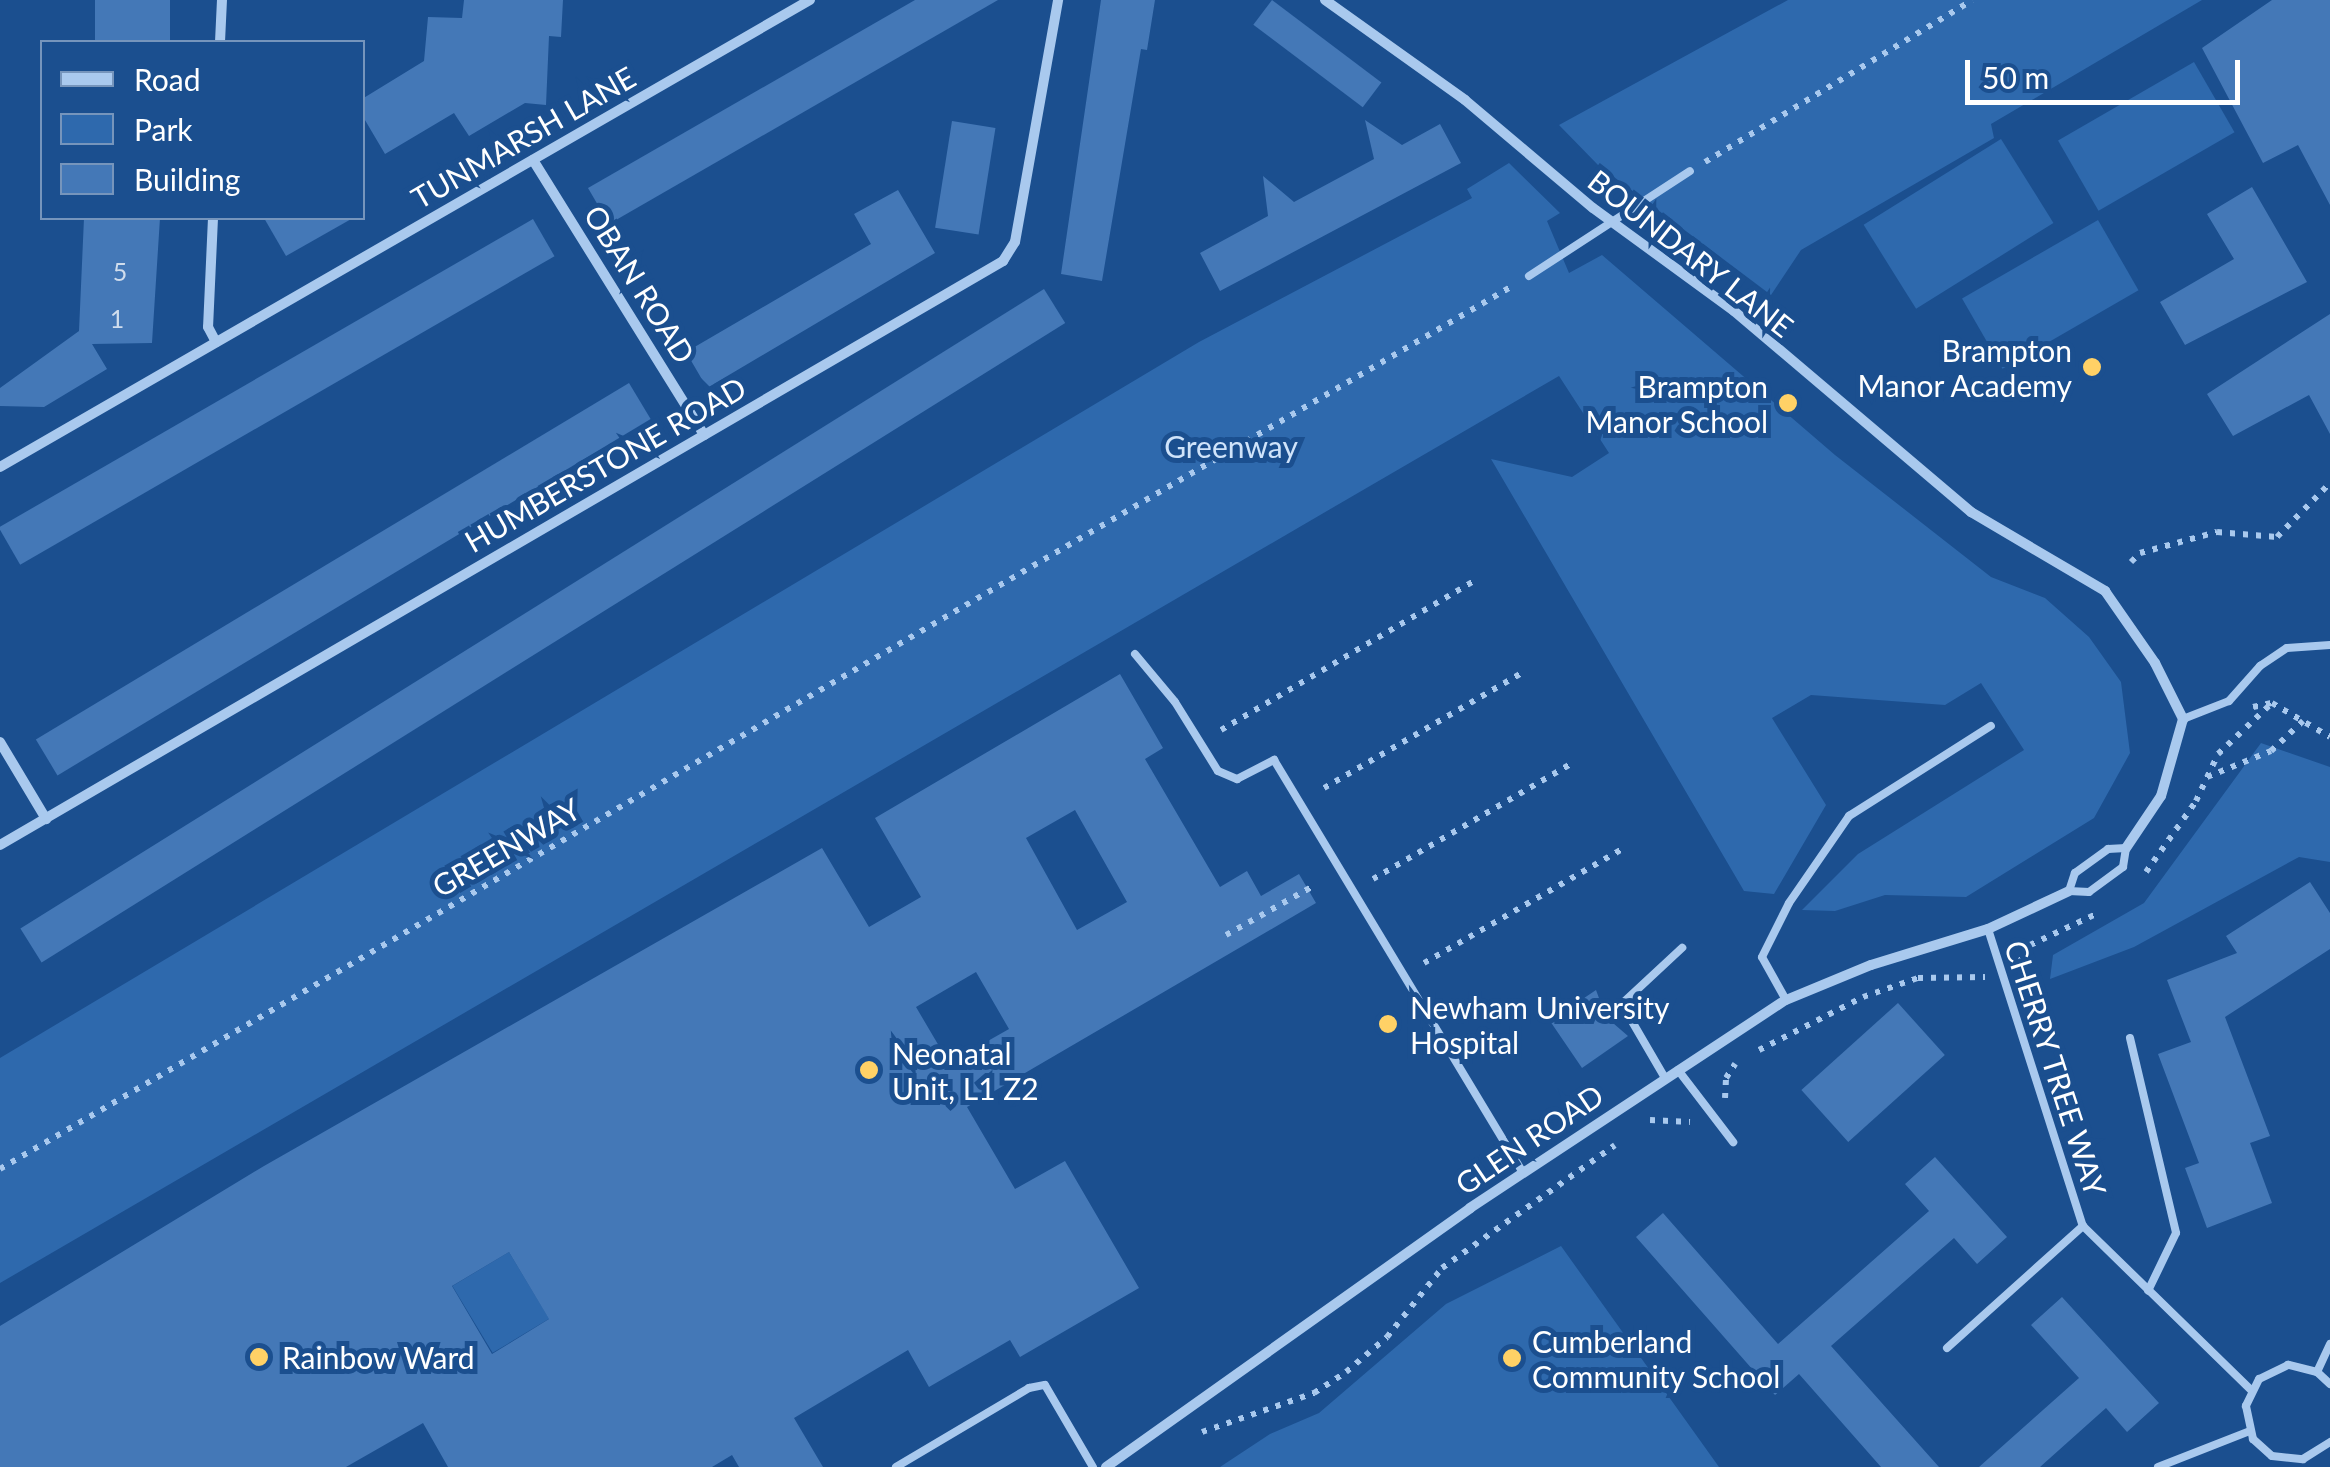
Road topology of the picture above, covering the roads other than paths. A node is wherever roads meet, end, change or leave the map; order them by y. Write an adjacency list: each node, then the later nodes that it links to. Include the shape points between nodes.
1 (222, 0): 5 (street)
2 (810, 0): 6 (street, TUNMARSH LANE)
3 (1058, 0): 12 (street, HUMBERSTONE ROAD, via 1015,242 1005,258)
4 (1325, 0): 9 (street, BOUNDARY LANE, via 1466,100)
5 (220, 40)
6 (533, 160): 11 (street, TUNMARSH LANE); 12 (street, OBAN ROAD)
7 (1690, 171): 9 (lane)
8 (213, 220): 11 (street, via 208,326)
9 (1611, 222): 10 (lane); 16 (street, BOUNDARY LANE, via 1734,310 1971,512 2104,591 2155,664)
10 (1529, 276)
11 (216, 342): 13 (street, TUNMARSH LANE)
12 (704, 435): 19 (street, HUMBERSTONE ROAD)
13 (0, 468)
14 (2330, 645): 16 (lane, via 2287,648 2229,700)
15 (1135, 654): 32 (lane, via 1176,702 1218,771 1237,779 1274,760)
16 (2182, 719): 21 (street, GLEN ROAD, via 2161,796)
17 (1991, 726): 25 (lane, via 1849,816 1789,902 1762,957)
18 (0, 742): 19 (street)
19 (46, 819): 20 (street, HUMBERSTONE ROAD)
20 (0, 846)
21 (2126, 848): 22 (lane, GLEN ROAD, via 2108,849 2086,865); 22 (lane, GLEN ROAD, via 2123,867 2089,892)
22 (2069, 891): 23 (street, GLEN ROAD)
23 (1988, 929): 25 (street, GLEN ROAD); 33 (lane, CHERRY TREE WAY)
24 (1682, 948): 26 (lane)
25 (1786, 1000): 29 (street, GLEN ROAD)
26 (1623, 1006): 27 (lane); 30 (lane)
27 (1612, 1013)
28 (2130, 1038): 34 (lane, via 2176,1233)
29 (1678, 1070): 30 (street, GLEN ROAD); 31 (lane)
30 (1665, 1078): 32 (street, GLEN ROAD)
31 (1733, 1142)
32 (1523, 1172): 46 (street, GLEN ROAD)
33 (2083, 1226): 34 (lane, CHERRY TREE WAY); 36 (lane)
34 (2148, 1292): 39 (lane, CHERRY TREE WAY)
35 (2330, 1344): 37 (lane)
36 (1946, 1348)
37 (2317, 1372): 38 (lane); 39 (lane, via 2288,1366)
38 (2330, 1384)
39 (2251, 1390): 40 (lane)
40 (2250, 1431): 42 (lane); 47 (lane)
41 (2330, 1442): 43 (lane)
42 (2272, 1456): 43 (lane); 48 (lane)
43 (2305, 1463)
44 (896, 1467): 45 (lane, via 1029,1388 1045,1385)
45 (1093, 1467)
46 (1106, 1467)
47 (2158, 1467)
48 (2263, 1467)

